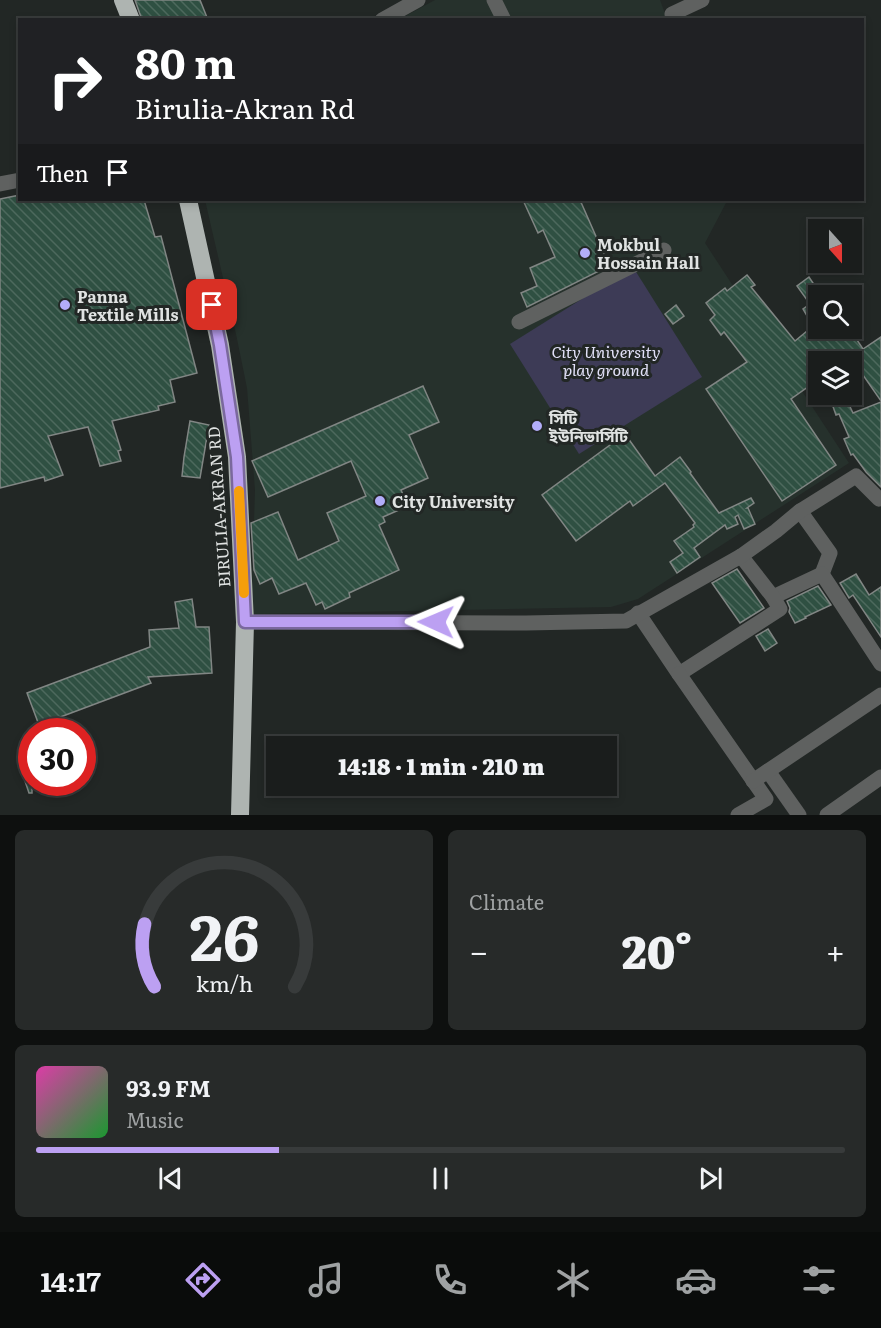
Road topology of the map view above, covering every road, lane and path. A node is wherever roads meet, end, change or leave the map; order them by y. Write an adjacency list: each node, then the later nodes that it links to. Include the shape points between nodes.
1 (123, 0): 5 (highway)
2 (418, 0): 6 (street)
3 (494, 0): 7 (street)
4 (702, 0): 8 (street, via 672,14)
5 (130, 18)
6 (386, 18)
7 (503, 18)
8 (673, 18)
9 (18, 180): 10 (street)
10 (0, 184)
11 (188, 201): 20 (highway, BIRULIA-AKRAN RD, via 220,345 237,457)
12 (664, 250): 13 (street)
13 (519, 322)
14 (881, 498): 15 (street, via 856,476)
15 (800, 511): 16 (street); 17 (street, via 830,553)
16 (741, 556): 18 (street); 19 (street)
17 (822, 574): 18 (street); 21 (street)
18 (773, 597): 22 (street, via 780,609)
19 (638, 613): 20 (street, via 626,621); 22 (street)
20 (245, 622): 27 (highway, BIRULIA-AKRAN RD)
21 (881, 664)
22 (679, 674): 26 (street)
23 (881, 695): 24 (street)
24 (768, 771): 26 (street); 29 (street)
25 (881, 777): 30 (street)
26 (753, 781): 28 (street, via 766,799)
27 (240, 815)
28 (738, 815)
29 (799, 815)
30 (827, 815)

